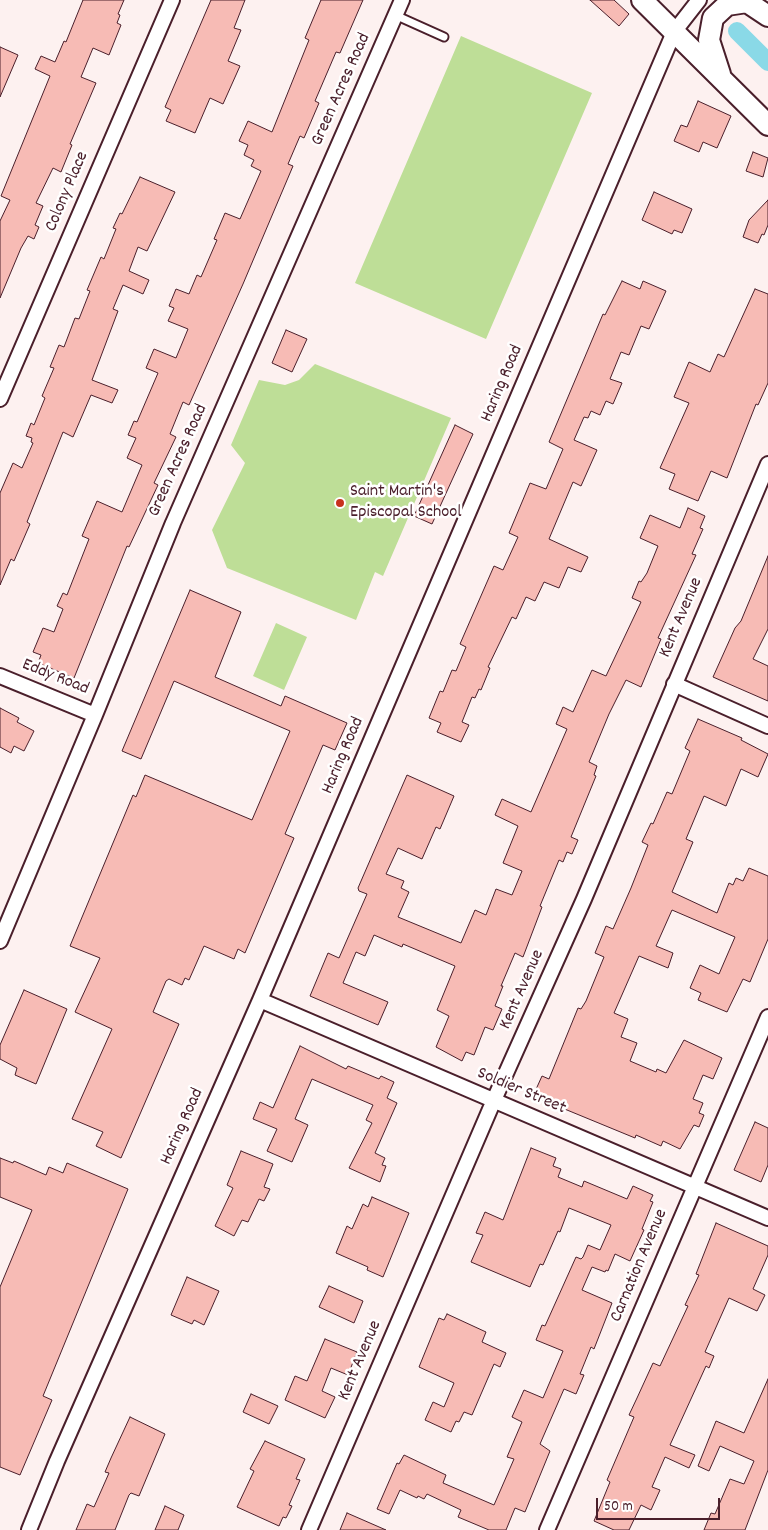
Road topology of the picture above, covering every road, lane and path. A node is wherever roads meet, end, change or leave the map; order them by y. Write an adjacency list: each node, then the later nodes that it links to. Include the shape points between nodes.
1 (172, 0): 12 (street, Colony Place)
2 (402, 0): 6 (street, Green Acres Road)
3 (642, 0): 8 (main road)
4 (699, 0): 8 (street, Haring Road)
5 (754, 0): 7 (main road)
6 (395, 15): 9 (lane); 16 (street, Green Acres Road, via 176,514)
7 (768, 15): 10 (main road, via 747,2 727,4 712,18 710,40 717,69)
8 (674, 32): 10 (main road); 19 (street, Haring Road)
9 (444, 37)
10 (726, 84): 11 (main road)
11 (768, 125)
12 (0, 398)
13 (768, 464): 15 (street, Kent Avenue)
14 (0, 676): 16 (street, Eddy Road)
15 (674, 684): 17 (street); 21 (street, Kent Avenue, via 584,899)
16 (95, 715): 18 (street, Green Acres Road)
17 (768, 726)
18 (0, 941)
19 (260, 1000): 21 (street, Soldier Street); 24 (street, Haring Road)
20 (768, 1017): 22 (street, Carnation Avenue)
21 (494, 1100): 22 (street, Soldier Street); 25 (street, Kent Avenue)
22 (696, 1186): 23 (street, Soldier Street); 26 (street, Carnation Avenue)
23 (768, 1218)
24 (29, 1530)
25 (308, 1530)
26 (547, 1530)

